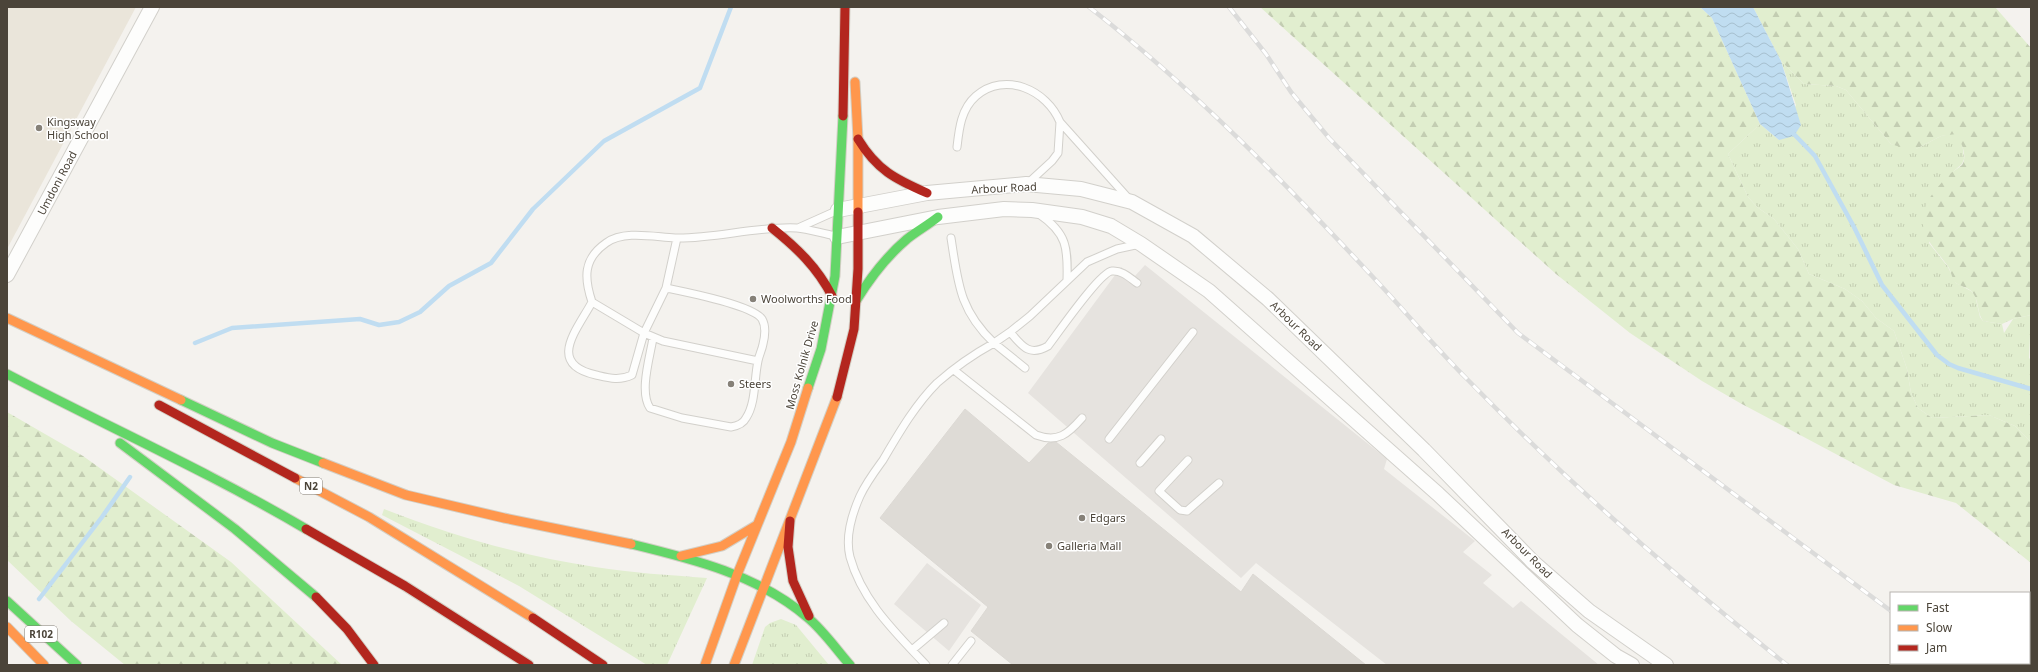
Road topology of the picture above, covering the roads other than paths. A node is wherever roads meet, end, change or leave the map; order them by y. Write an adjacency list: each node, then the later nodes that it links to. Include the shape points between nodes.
1 (152, 7): 23 (street, Umdoni Road)
2 (845, 7): 13 (main road, Moss Kolnik Drive)
3 (854, 7): 4 (main road)
4 (854, 44)
5 (855, 75): 7 (main road)
6 (1060, 122): 8 (lane, via 1055,109 1046,100 1026,88 1001,85 985,90 975,97 960,122); 9 (lane, via 1058,153); 11 (lane)
7 (858, 139): 10 (main road, via 867,156 877,167 886,174); 12 (main road)
8 (957, 147)
9 (1026, 184): 10 (street, Arbour Road); 11 (street, Arbour Road, via 1081,190)
10 (926, 192): 12 (street, Arbour Road)
11 (1132, 202): 53 (street, Arbour Road, via 1193,236 1268,299 1424,450)
12 (858, 206): 13 (street, Arbour Road); 18 (main road)
13 (838, 210): 17 (lane); 19 (main road, Moss Kolnik Drive)
14 (1032, 210): 15 (street, Arbour Road, via 1004,209); 22 (street, Arbour Road, via 1082,217 1111,226); 24 (lane, via 1053,223 1066,244)
15 (938, 217): 18 (street, Arbour Road); 29 (main road, via 891,255 875,273)
16 (772, 228): 17 (lane); 20 (lane); 27 (main road, via 814,263)
17 (798, 228): 19 (lane)
18 (858, 233): 19 (street, Arbour Road); 29 (main road)
19 (837, 237): 27 (main road, Moss Kolnik Drive)
20 (677, 238): 26 (lane); 28 (lane, via 626,236 607,242 597,251 587,267 586,285)
21 (951, 238): 36 (lane, via 959,289 965,307 983,333)
22 (1141, 244): 24 (lane, via 1103,254 1088,262); 54 (street, Arbour Road, via 1209,291 1438,494)
23 (7, 275)
24 (1067, 280): 32 (lane)
25 (1137, 283): 32 (lane, via 1123,274 1108,272 1097,280 1048,346 1042,350 1026,349)
26 (666, 288): 34 (lane); 38 (lane, via 733,304 762,319 763,343)
27 (832, 296): 51 (main road, Moss Kolnik Drive, via 821,349 808,392 791,442)
28 (592, 302): 34 (lane); 34 (lane, via 568,346 568,357 573,367 622,380 632,375)
29 (856, 302): 50 (main road, via 854,329 834,408)
30 (7, 318): 52 (main road, via 272,443 406,495)
31 (7, 326): 37 (main road)
32 (1010, 332): 36 (lane)
33 (1193, 332): 45 (lane)
34 (644, 333): 35 (lane)
35 (653, 338): 38 (lane); 38 (lane, via 645,390 646,402 656,412 682,418 731,427 742,423 750,409)
36 (994, 343): 39 (lane); 40 (lane)
37 (55, 351)
38 (758, 361)
39 (1025, 368)
40 (954, 370): 44 (lane, via 1036,435 1047,438 1062,436); 62 (lane, via 916,407 860,495 850,525 850,556 860,584 878,613)
41 (7, 374): 43 (main road)
42 (151, 401): 68 (main road, N2, via 369,517 540,622)
43 (82, 414): 66 (main road, via 244,536 303,585 344,625); 67 (main road, via 248,495 405,586)
44 (1082, 418)
45 (1109, 439)
46 (1161, 439): 48 (lane)
47 (1188, 460): 49 (lane, via 1159,491 1180,510 1187,511)
48 (1140, 463)
49 (1219, 483)
50 (790, 521): 56 (main road); 58 (main road, via 788,547 792,575)
51 (757, 525): 52 (main road, via 722,546); 55 (main road, Moss Kolnik Drive)
52 (680, 556): 55 (main road)
53 (1533, 562): 54 (street); 74 (street, Arbour Road, via 1589,612)
54 (1521, 574): 73 (street, Arbour Road, via 1577,625 1616,656)
55 (737, 575): 56 (main road); 63 (main road, Moss Kolnik Drive)
56 (763, 588): 58 (main road, via 787,601); 69 (main road)
57 (7, 601): 65 (main road, R102)
58 (809, 618): 70 (main road)
59 (944, 623): 62 (lane)
60 (7, 627): 64 (main road, R102)
61 (971, 641): 72 (lane)
62 (912, 650): 71 (lane)
63 (706, 663)
64 (44, 665)
65 (77, 665)
66 (374, 665)
67 (529, 665)
68 (603, 665)
69 (734, 665)
70 (850, 665)
71 (926, 665)
72 (952, 665)
73 (1632, 665)
74 (1666, 665)

